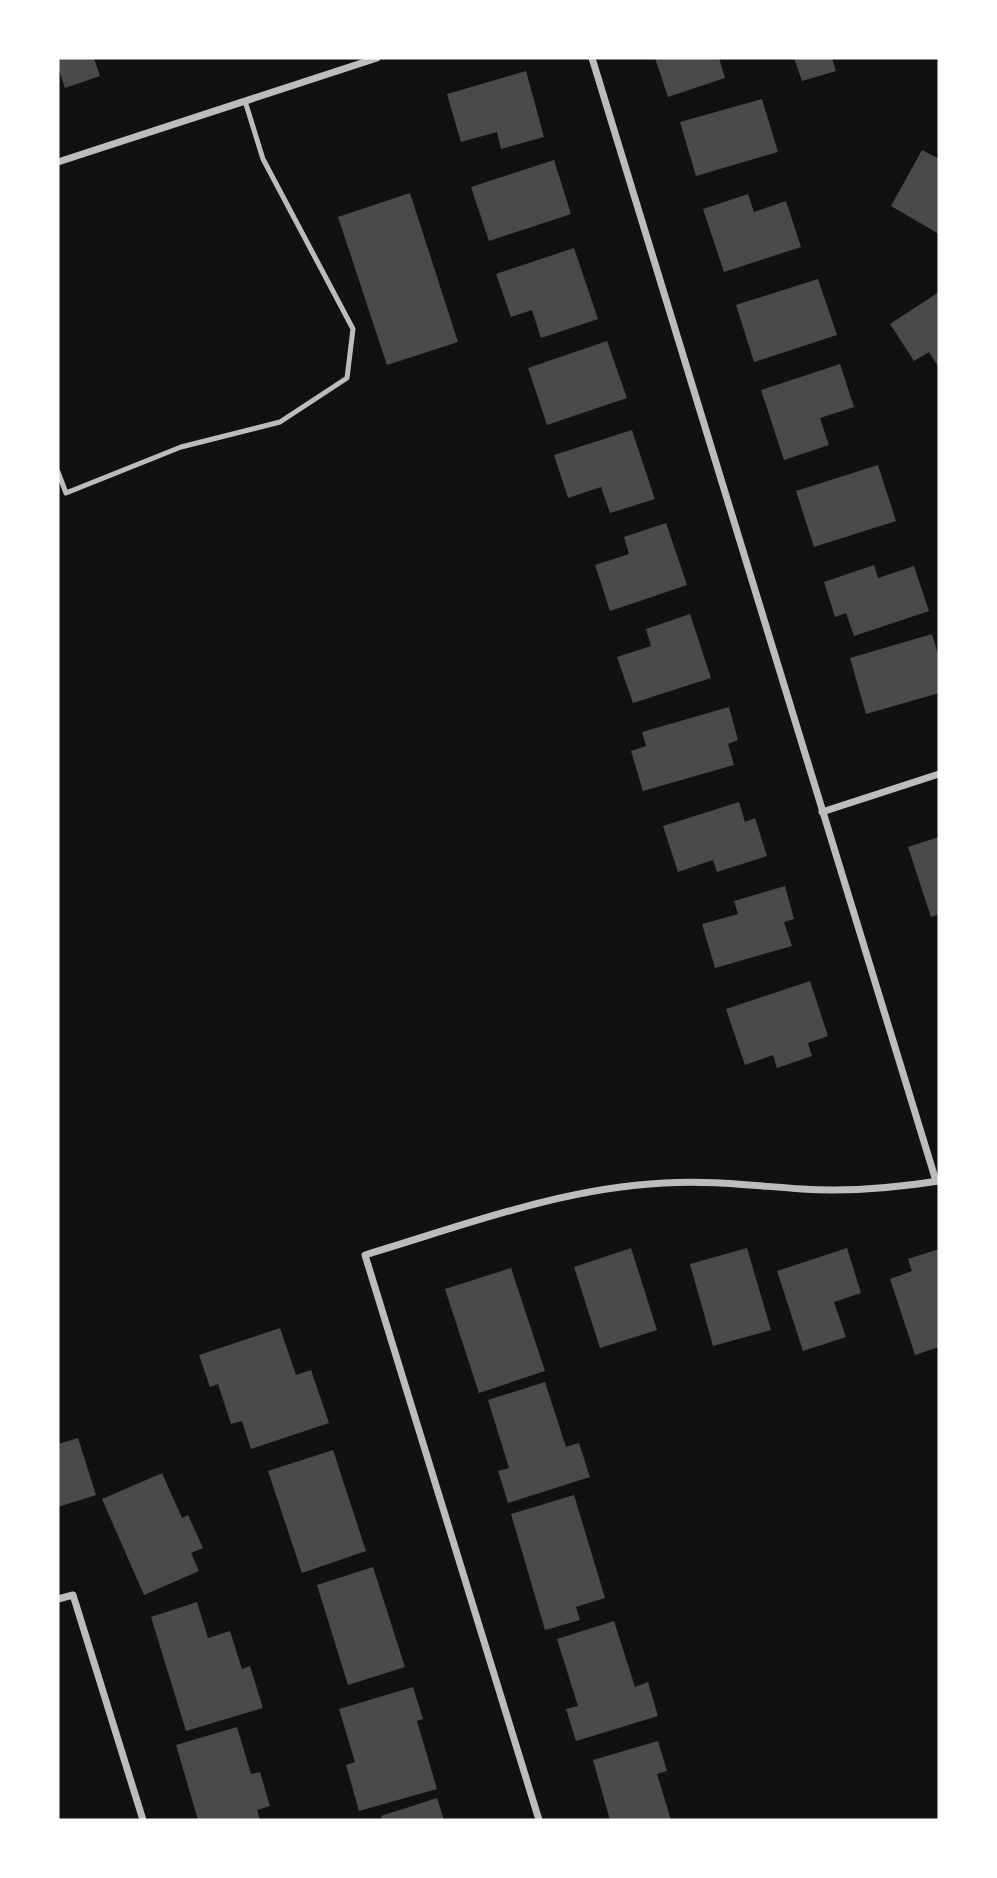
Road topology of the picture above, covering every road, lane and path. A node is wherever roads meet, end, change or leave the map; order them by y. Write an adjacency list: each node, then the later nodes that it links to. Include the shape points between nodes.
1 (377, 58): 3 (street)
2 (592, 58): 7 (street)
3 (245, 101): 4 (street); 5 (lane, via 263,159 354,329 347,378 280,422 181,447 66,493)
4 (58, 162)
5 (58, 472)
6 (939, 774): 7 (street)
7 (822, 812): 8 (street)
8 (938, 1181): 11 (street, via 840,1190 714,1182 625,1186 547,1200 365,1255)
9 (58, 1600): 10 (street, via 73,1595)
10 (143, 1820)
11 (539, 1820)

